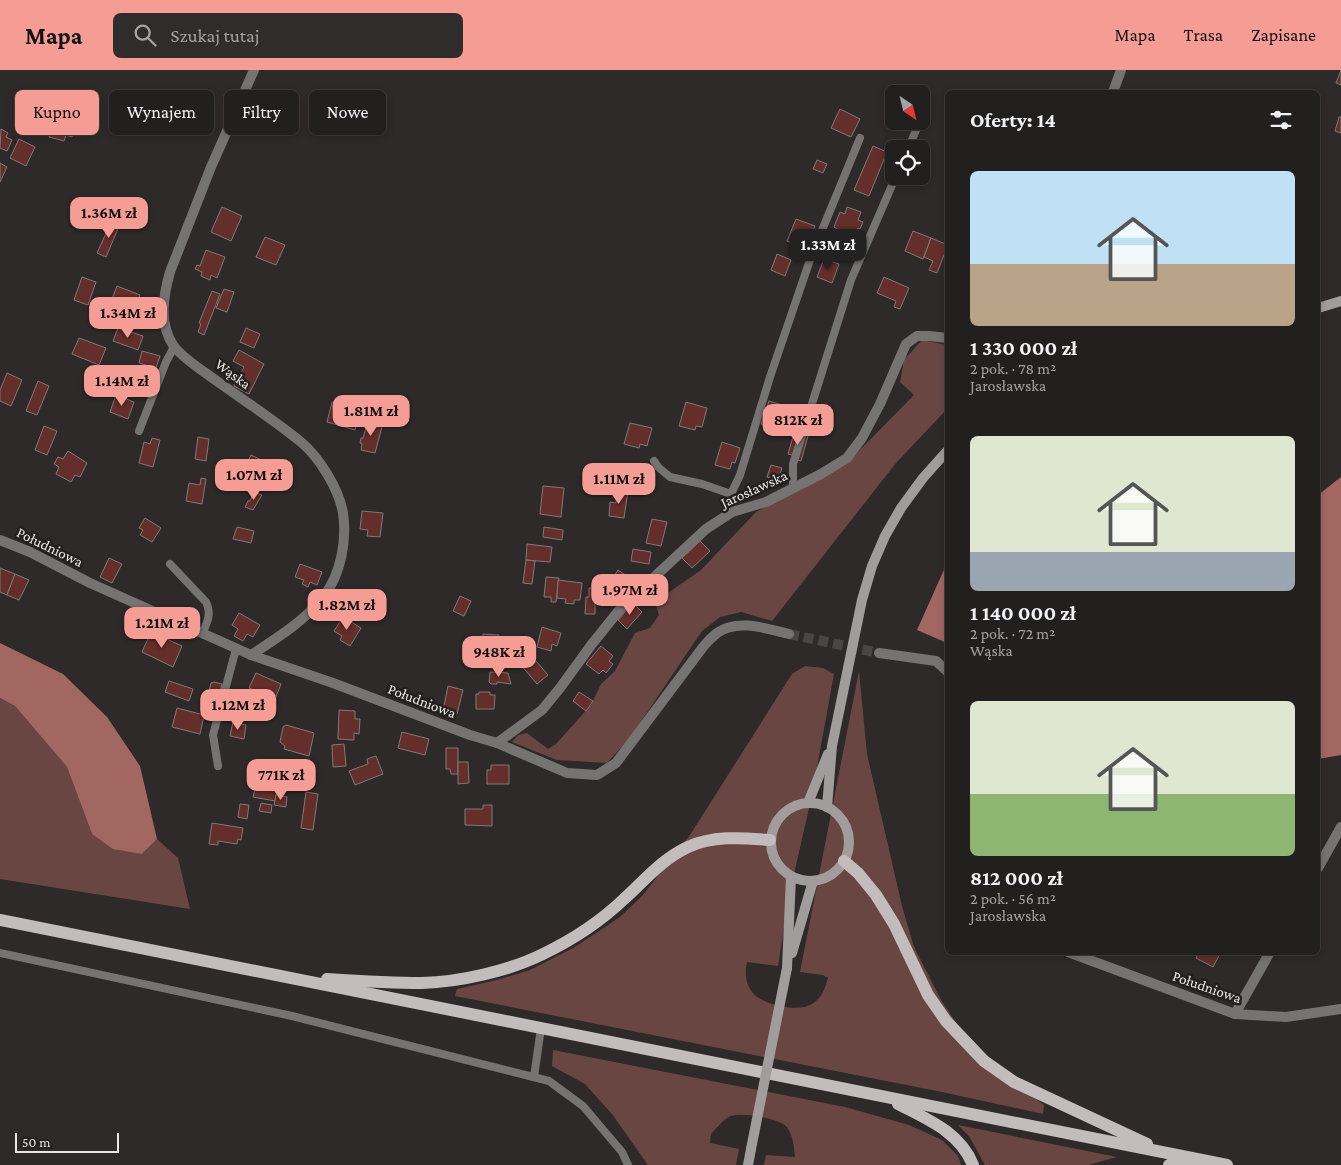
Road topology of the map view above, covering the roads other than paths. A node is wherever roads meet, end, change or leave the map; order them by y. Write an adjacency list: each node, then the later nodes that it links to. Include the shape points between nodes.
1 (254, 70): 9 (street, Wąska, via 211,167 166,287 163,319)
2 (1121, 70): 3 (street)
3 (1114, 90)
4 (860, 138): 14 (lane, via 811,257)
5 (892, 185): 13 (lane, via 851,280 793,464)
6 (1341, 301): 7 (main road)
7 (1320, 307)
8 (945, 338): 13 (street, Jarosławska, via 916,336 906,344 880,404 847,458)
9 (174, 347): 10 (lane); 22 (street, Wąska, via 198,368 302,442 332,483 342,512 340,567 325,596 301,620)
10 (139, 431)
11 (945, 453): 25 (main road, via 911,494 878,550 862,600)
12 (654, 461): 14 (lane, via 670,477)
13 (793, 488): 15 (street, Jarosławska, via 766,502)
14 (731, 494): 15 (lane)
15 (732, 512): 24 (street, Jarosławska, via 706,529 621,608 542,710)
16 (0, 540): 18 (street, Południowa)
17 (170, 564): 18 (lane, via 208,606 210,617)
18 (202, 634): 20 (street, Południowa)
19 (789, 634): 24 (street, Południowa, via 733,626 717,632 616,763 597,775 568,773)
20 (236, 649): 22 (street, Południowa); 26 (lane, via 213,735)
21 (879, 653): 23 (street, via 936,661)
22 (251, 656): 24 (street, Południowa)
23 (945, 669)
24 (497, 743)
25 (832, 746): 27 (main road); 28 (main road)
26 (218, 766)
27 (808, 803): 28 (main road); 30 (main road, via 786,810 773,828)
28 (827, 807): 31 (main road, via 840,816 847,830 849,846)
29 (1341, 827): 32 (street)
30 (770, 840): 33 (main road, via 773,857); 40 (main road, via 738,837 690,846 669,857 611,911 574,938 501,970 423,983)
31 (844, 861): 34 (main road, via 834,873); 46 (main road, via 876,895 894,924 928,995 946,1021 984,1061 1014,1082)
32 (1320, 864)
33 (790, 877): 34 (main road); 39 (main road)
34 (813, 881): 39 (main road)
35 (0, 920): 40 (main road)
36 (0, 953): 44 (lane, via 292,1016)
37 (1076, 955): 42 (street, Południowa)
38 (1268, 955): 42 (street)
39 (787, 968): 49 (main road, bridge)
40 (282, 976): 43 (main road)
41 (1341, 1009): 42 (street, Południowa, via 1286,1017)
42 (1235, 1014)
43 (541, 1028): 44 (lane); 45 (main road)
44 (534, 1077): 48 (lane, via 549,1081 583,1106 622,1152)
45 (884, 1097): 46 (main road); 50 (main road, via 951,1134)
46 (1167, 1159): 47 (main road)
47 (1220, 1164)
48 (628, 1165)
49 (748, 1165)
50 (973, 1165)

